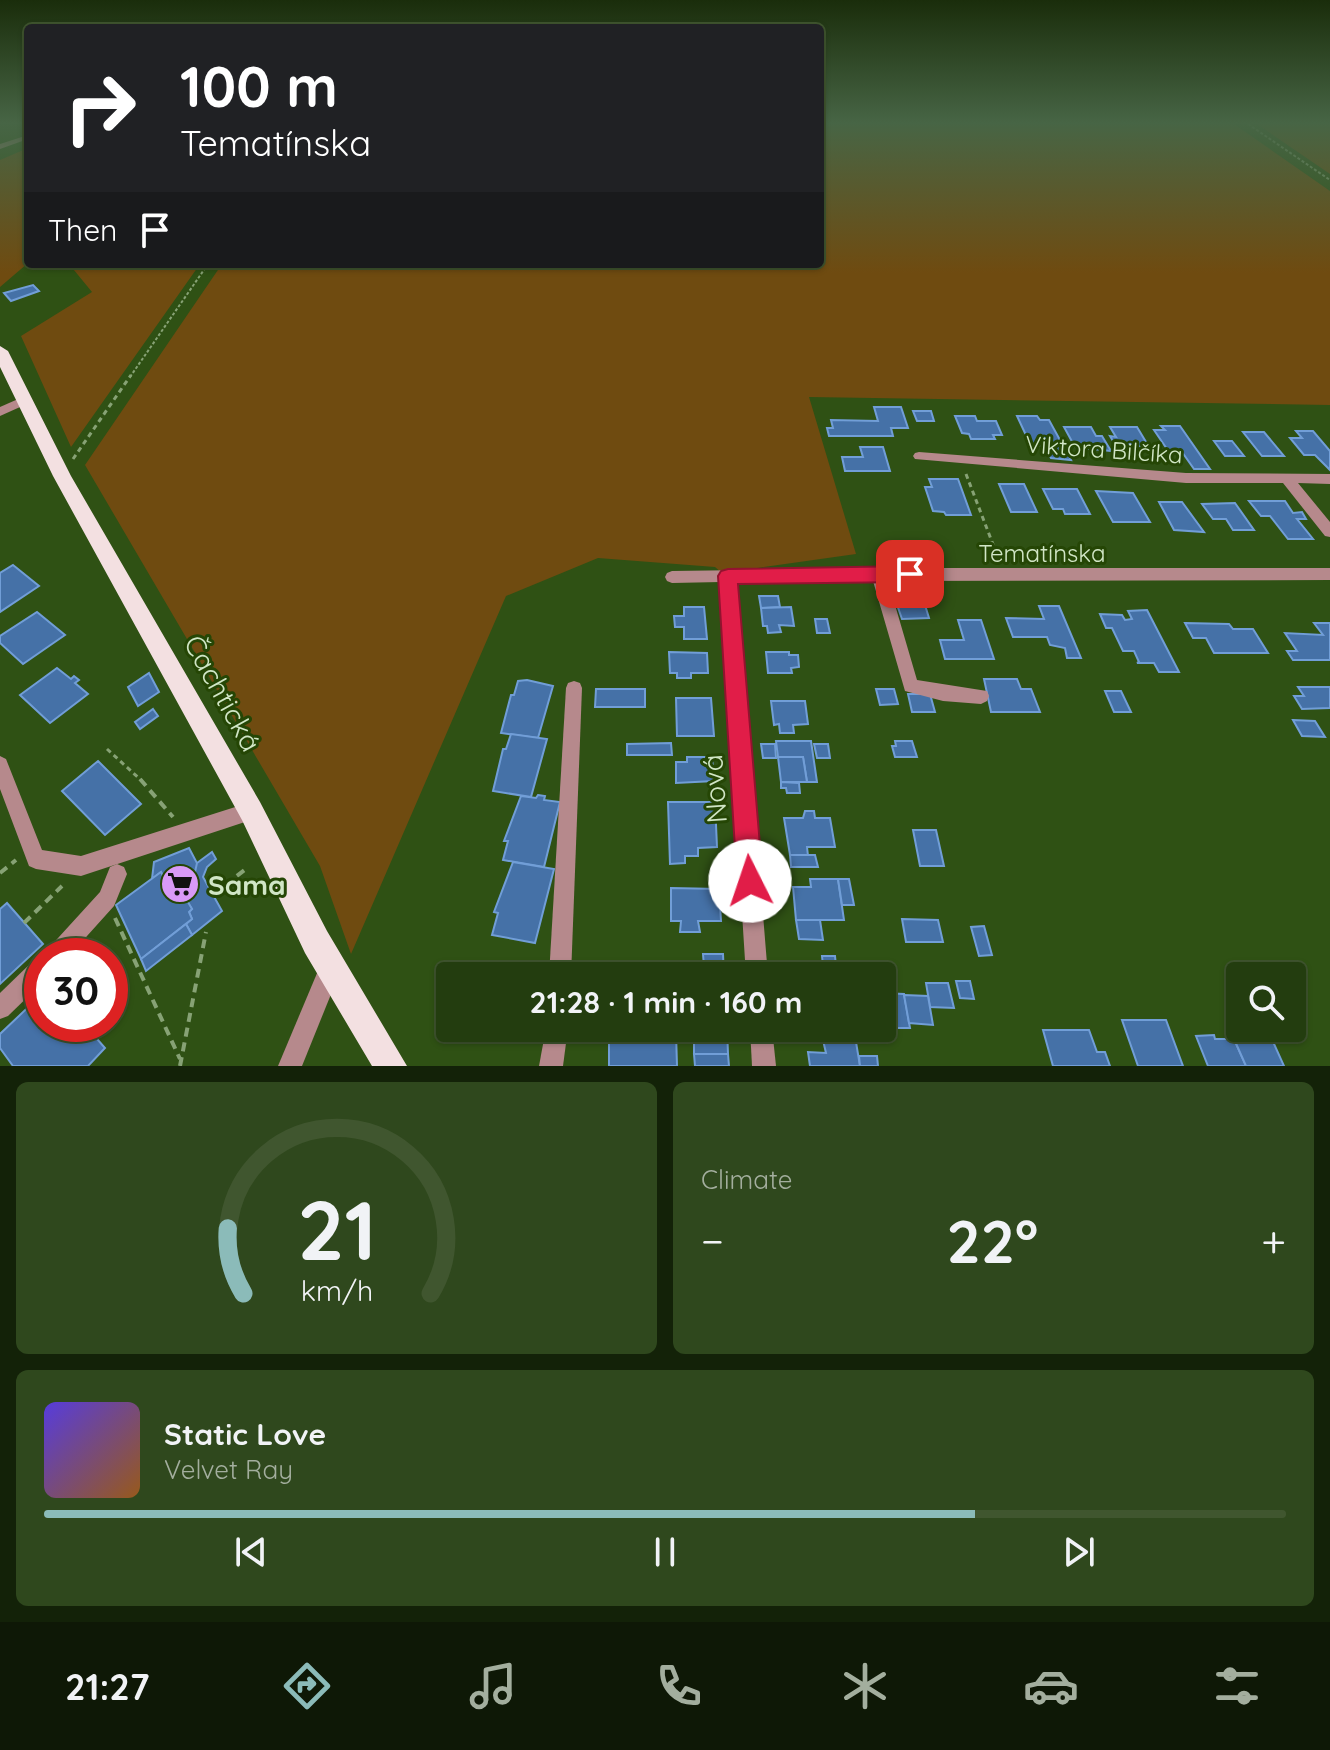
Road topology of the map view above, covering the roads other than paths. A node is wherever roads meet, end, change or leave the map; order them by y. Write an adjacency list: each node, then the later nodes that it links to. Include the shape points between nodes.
1 (0, 351): 2 (main road, Čachtická)
2 (25, 400): 3 (street); 15 (main road, Čachtická, via 62,476)
3 (0, 412)
4 (919, 456): 5 (street, Viktora Bilčíka, via 1186,478)
5 (1286, 478): 6 (street, Viktora Bilčíka); 7 (street)
6 (1330, 479)
7 (1330, 532)
8 (878, 574): 9 (street, Tematínska); 10 (street, Tematínska); 13 (street, via 911,686)
9 (1330, 574)
10 (728, 576): 11 (street, Tematínska); 19 (street, Nová)
11 (672, 577)
12 (574, 688): 18 (street)
13 (981, 696)
14 (0, 765): 15 (street, via 36,859 81,866)
15 (251, 811): 20 (main road, Čachtická)
16 (117, 874): 17 (street, via 107,899)
17 (75, 938)
18 (561, 962)
19 (756, 962)
20 (331, 967): 25 (street); 26 (main road, Čachtická)
21 (24, 985): 22 (street)
22 (0, 1008)
23 (555, 1042): 27 (street)
24 (762, 1042): 28 (street)
25 (290, 1066)
26 (391, 1066)
27 (551, 1066)
28 (764, 1066)

